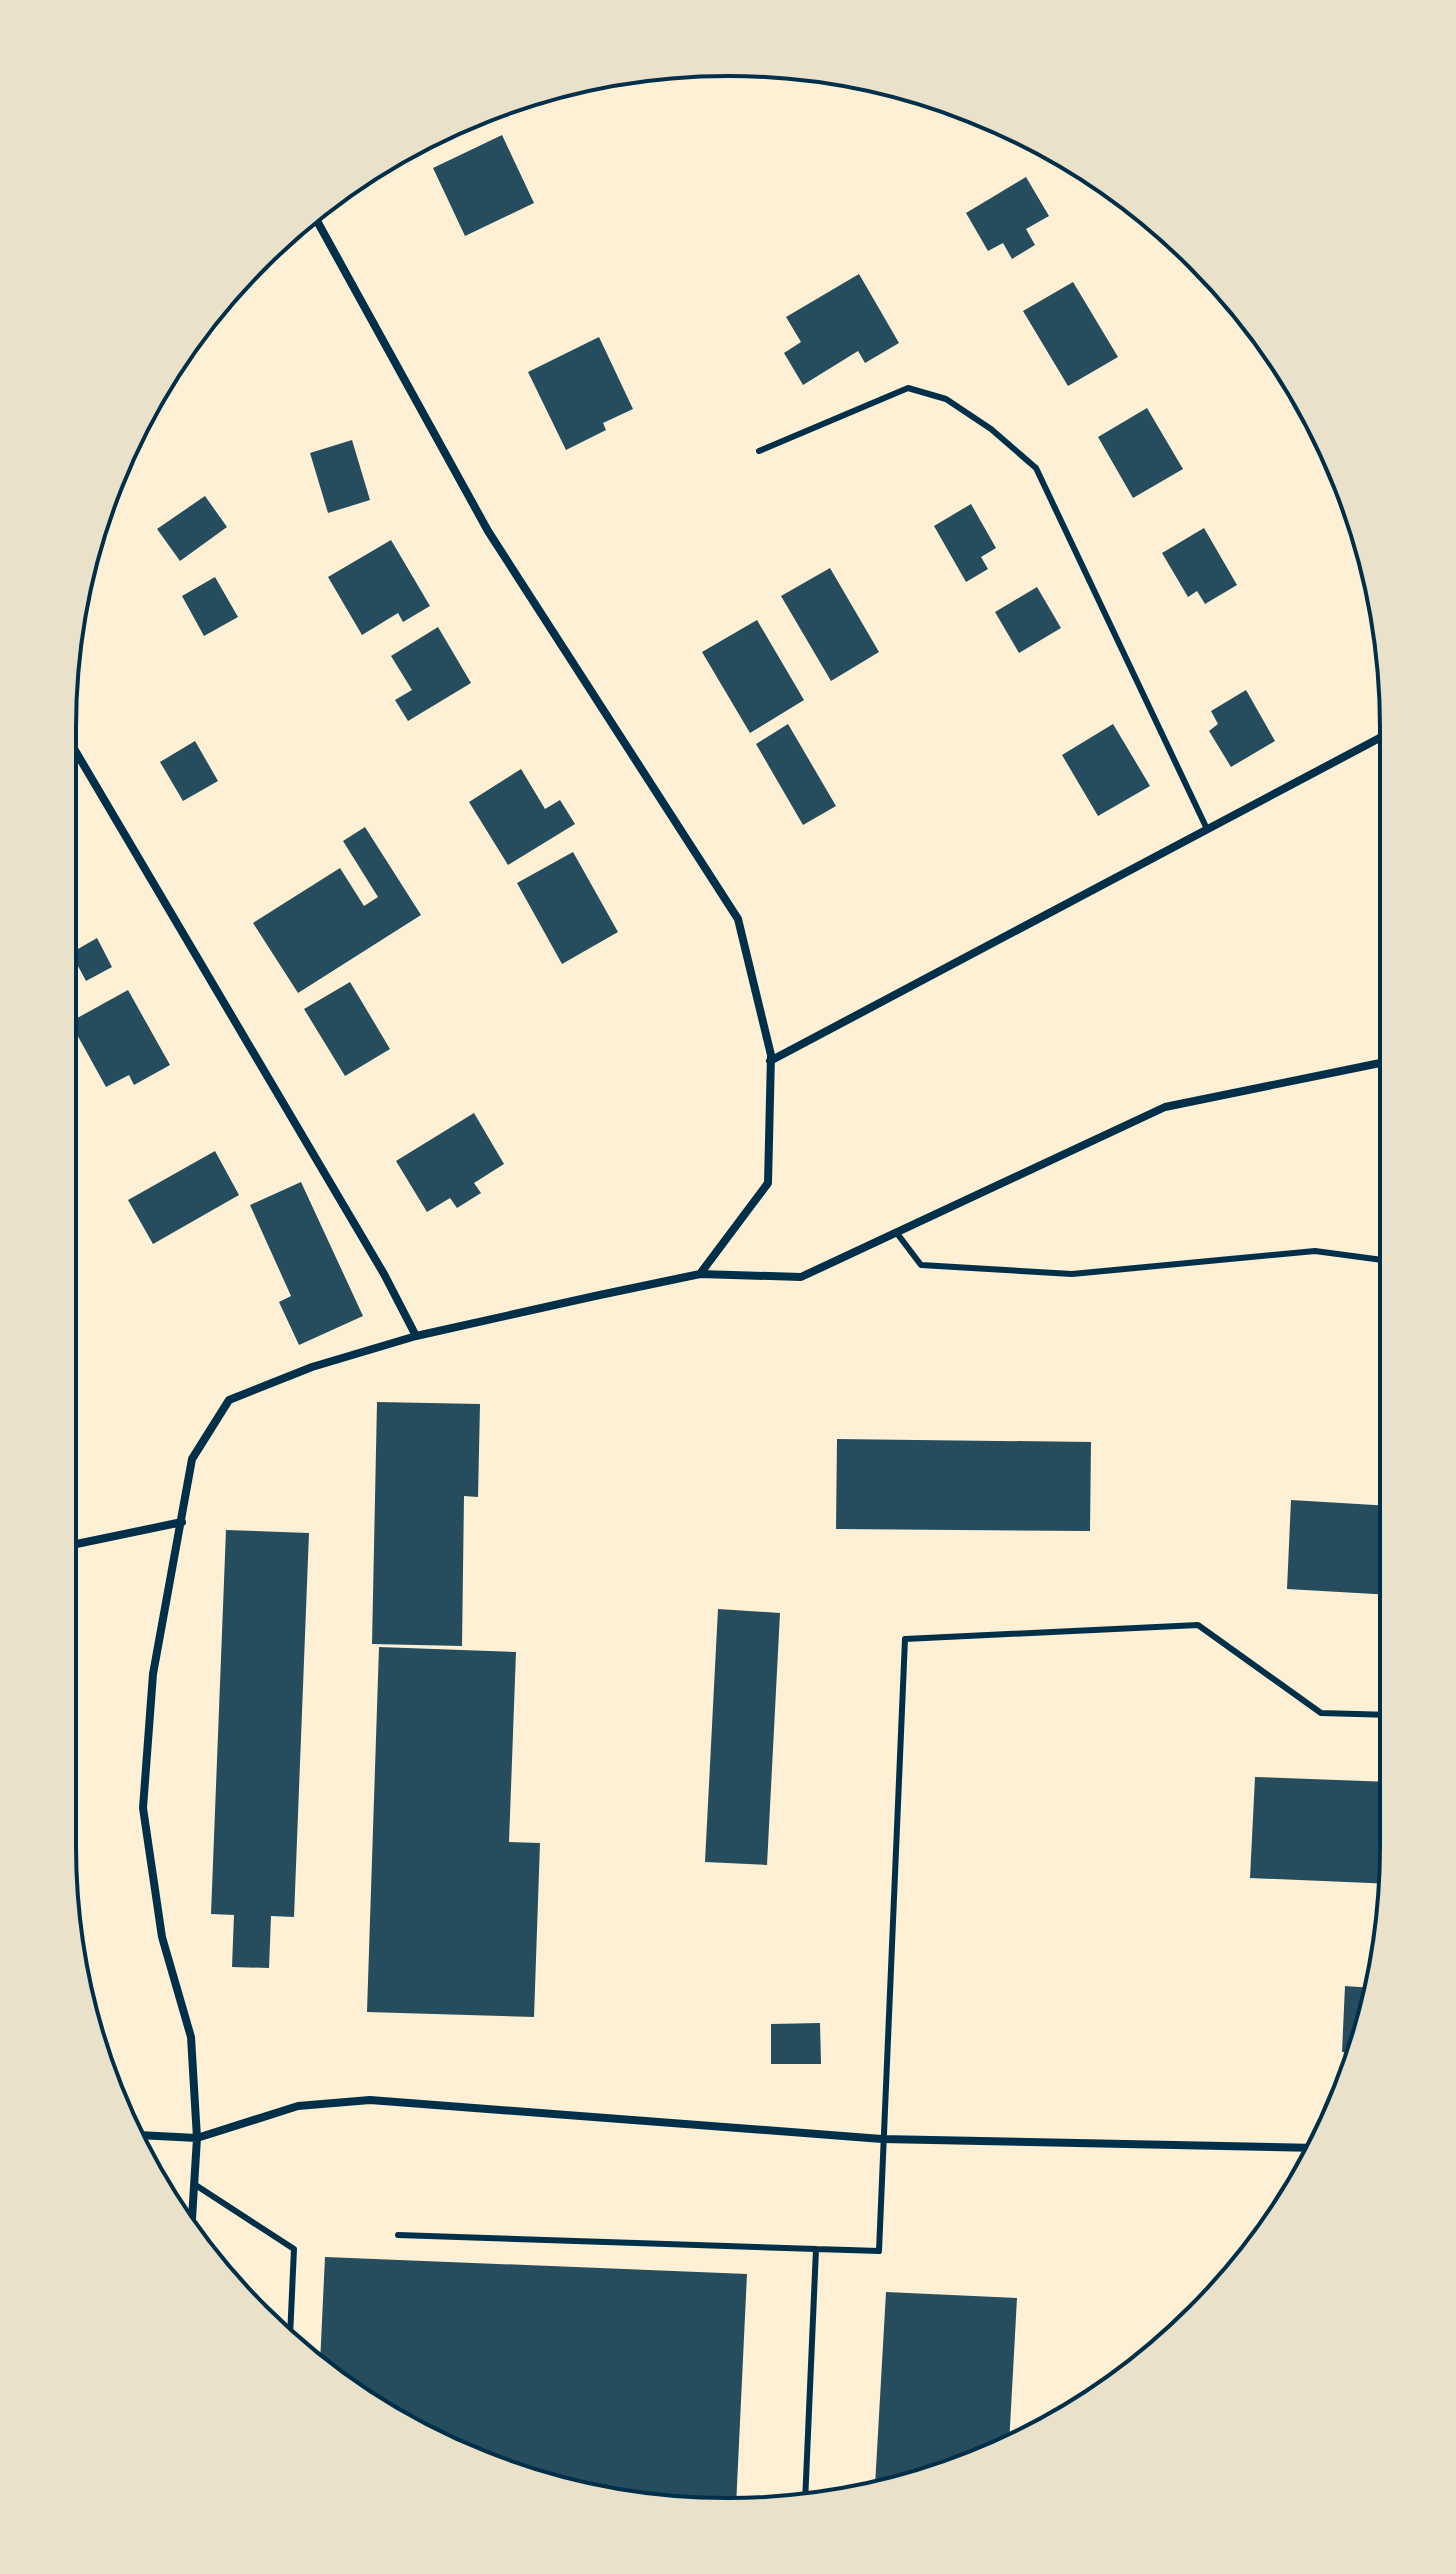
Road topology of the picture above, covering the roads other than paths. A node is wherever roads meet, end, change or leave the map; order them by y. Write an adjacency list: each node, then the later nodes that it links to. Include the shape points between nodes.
1 (318, 222): 6 (street, via 488,531 738,919)
2 (759, 451): 5 (lane, via 908,388 946,399 991,429 1036,468)
3 (1380, 738): 5 (street)
4 (76, 752): 11 (street)
5 (1207, 829): 6 (street)
6 (770, 1061): 10 (street, via 768,1183)
7 (1380, 1063): 8 (street, via 1165,1107)
8 (896, 1232): 9 (lane, via 921,1265 1057,1273 1315,1251); 10 (street, via 801,1277)
9 (1380, 1260)
10 (700, 1274): 11 (street)
11 (416, 1336): 12 (street, via 312,1367 229,1400 192,1459)
12 (182, 1522): 13 (street); 16 (street, via 153,1674 143,1808 162,1937 191,2037)
13 (76, 1544)
14 (1380, 1715): 17 (lane, via 1321,1713 1198,1625 905,1639)
15 (144, 2135): 16 (street)
16 (197, 2138): 17 (street, via 298,2106 370,2100); 19 (street)
17 (882, 2139): 18 (street); 22 (lane, via 879,2251)
18 (1306, 2148)
19 (194, 2184): 20 (street); 23 (lane, via 294,2249)
20 (192, 2217)
21 (398, 2235): 22 (lane)
22 (816, 2249): 24 (lane)
23 (290, 2329)
24 (805, 2493)

